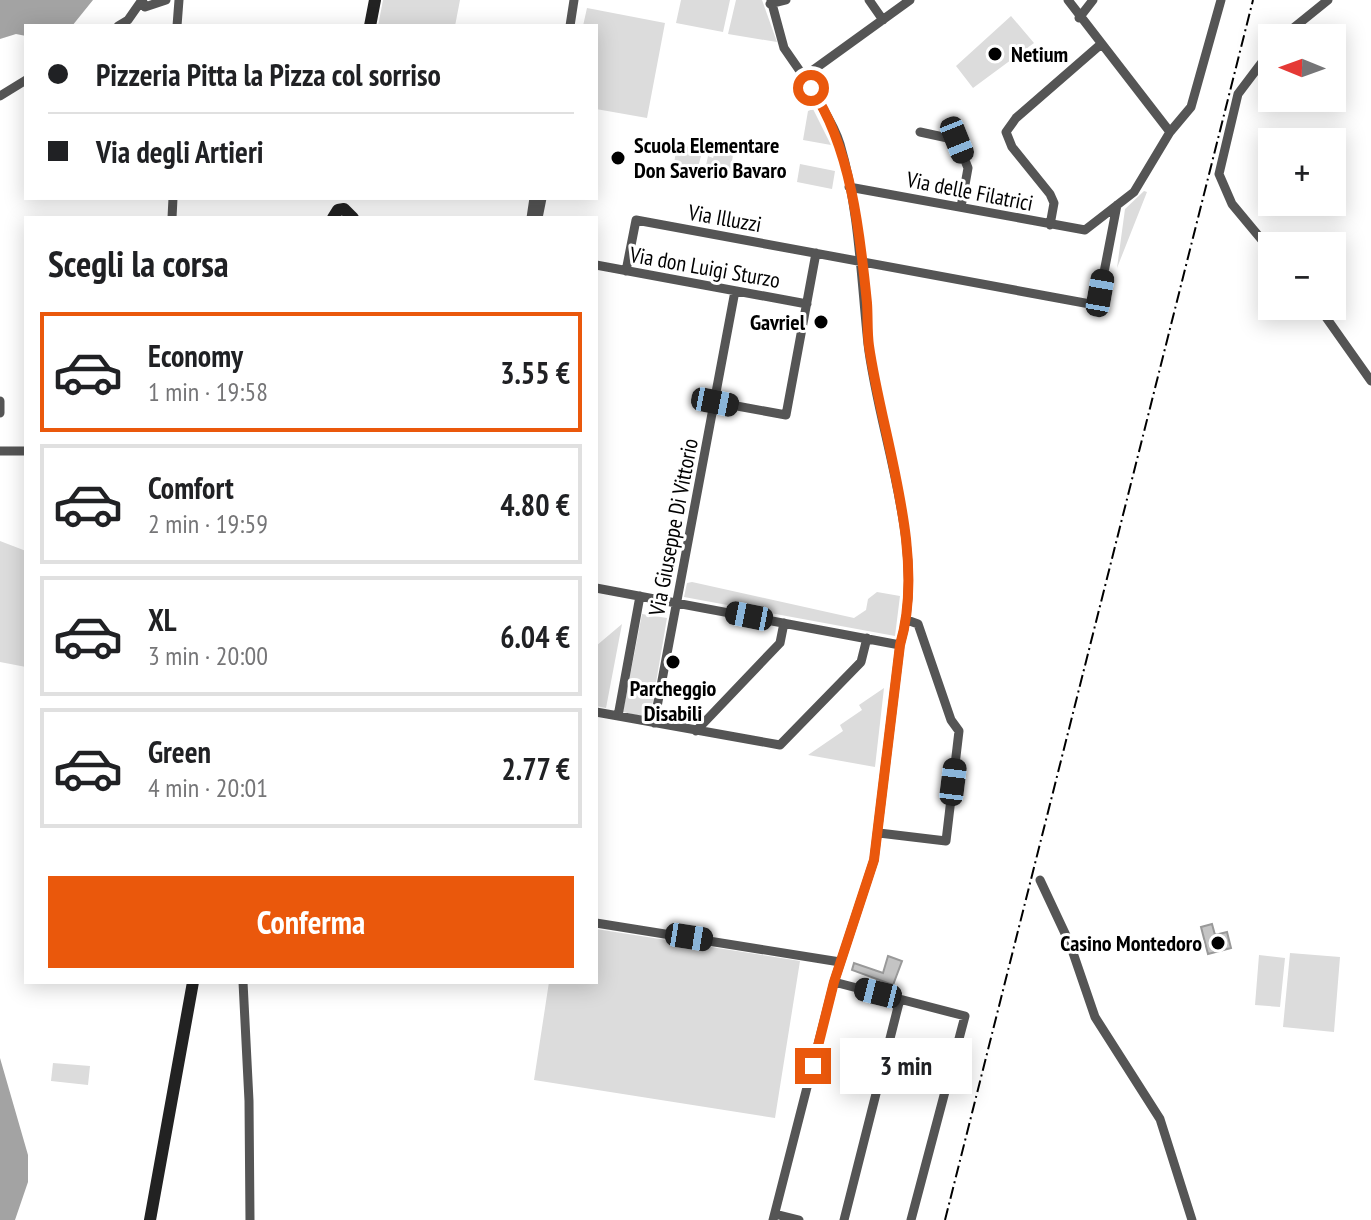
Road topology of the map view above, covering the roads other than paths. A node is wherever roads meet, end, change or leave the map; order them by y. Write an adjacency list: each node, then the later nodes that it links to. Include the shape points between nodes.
1 (142, 0): 2 (street, via 149,8); 16 (street)
2 (166, 0): 13 (street)
3 (375, 0): 18 (main road)
4 (574, 0): 19 (street)
5 (786, 0): 12 (street)
6 (869, 0): 15 (street)
7 (910, 0): 15 (street)
8 (1068, 0): 14 (street)
9 (1093, 0): 14 (street)
10 (1221, 0): 27 (street, via 1191,107)
11 (1328, 0): 20 (street)
12 (770, 1): 23 (street, via 784,48)
13 (179, 4): 17 (street)
14 (1079, 18): 21 (street)
15 (883, 20): 23 (street)
16 (121, 24)
17 (177, 24)
18 (370, 24)
19 (570, 24)
20 (1298, 24)
21 (1100, 45): 27 (street); 33 (street, via 1006,132 1050,194)
22 (1258, 68): 34 (street, via 1238,94 1219,174 1232,204)
23 (806, 75): 28 (street, via 834,126)
24 (24, 81): 25 (street)
25 (0, 96)
26 (920, 132): 30 (street, via 957,140 968,168)
27 (1170, 132): 29 (street, via 1134,192)
28 (849, 187): 30 (street, Via delle Filatrici); 36 (street)
29 (1117, 205): 33 (street, Via delle Filatrici, via 1085,230); 36 (street, Via Illuzzi, via 1096,302)
30 (961, 207): 33 (street, Via delle Filatrici)
31 (334, 215): 32 (main road, via 341,209)
32 (351, 215)
33 (1050, 225)
34 (1258, 235)
35 (816, 253): 36 (street, Via Illuzzi); 38 (street, Via Illuzzi, via 636,220); 40 (street)
36 (860, 260): 51 (street, via 868,344 903,533)
37 (598, 265): 38 (street, Via don Luigi Sturzo)
38 (626, 271): 39 (street, Via don Luigi Sturzo)
39 (735, 291): 40 (street, Via don Luigi Sturzo); 44 (street, Via Giuseppe Di Vittorio)
40 (807, 304): 44 (street, via 786,415)
41 (1328, 320): 42 (street)
42 (1371, 381)
43 (0, 401): 45 (street)
44 (715, 402): 50 (street, Via Giuseppe Di Vittorio)
45 (0, 413)
46 (0, 451): 47 (street)
47 (24, 451)
48 (598, 588): 49 (street)
49 (640, 596): 50 (street); 56 (street)
50 (677, 603): 52 (street); 57 (street, Via Giuseppe Di Vittorio)
51 (907, 620): 54 (street); 59 (street, via 918,624 959,731 946,841)
52 (784, 623): 53 (street); 58 (street, via 780,643)
53 (867, 638): 54 (street); 58 (street, via 861,662 780,745)
54 (900, 645): 59 (street)
55 (598, 712): 56 (street)
56 (618, 716): 57 (street)
57 (654, 723): 58 (street)
58 (696, 731)
59 (879, 833): 62 (street)
60 (1040, 880): 73 (street, via 1095,1017 1160,1119)
61 (598, 923): 62 (street)
62 (840, 962): 63 (street)
63 (834, 982): 66 (street); 67 (street)
64 (193, 984): 68 (main road)
65 (243, 984): 69 (street)
66 (900, 999): 71 (street); 72 (street, via 965,1016)
67 (774, 1217): 70 (street)
68 (150, 1220)
69 (250, 1220)
70 (799, 1220)
71 (844, 1220)
72 (911, 1220)
73 (1192, 1220)

